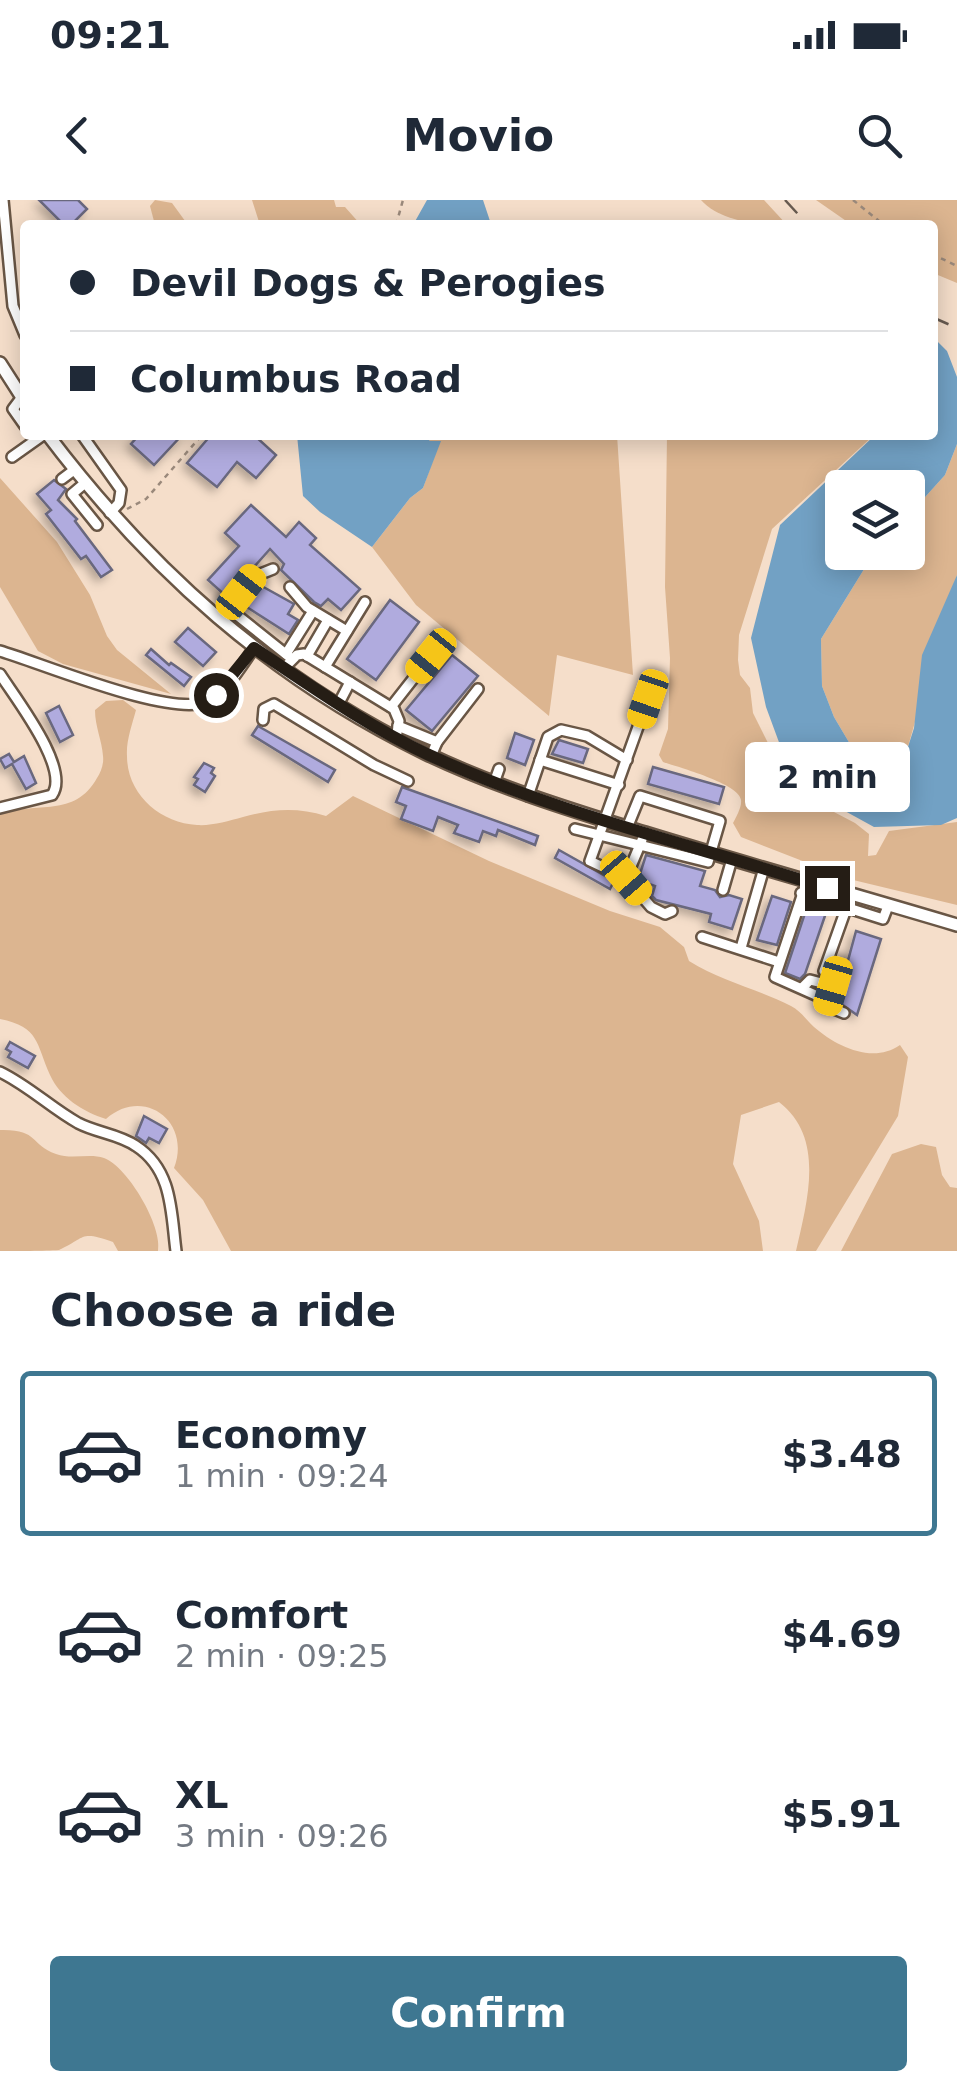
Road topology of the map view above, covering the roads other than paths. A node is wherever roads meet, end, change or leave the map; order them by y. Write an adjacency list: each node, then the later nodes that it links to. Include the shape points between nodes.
1 (3, 200): 2 (street)
2 (20, 323)
3 (0, 363): 4 (main road)
4 (5, 380)
5 (35, 440): 8 (street)
6 (44, 440): 9 (main road)
7 (86, 440): 12 (street, via 121,490)
8 (12, 457)
9 (74, 470): 10 (street); 11 (main road)
10 (62, 479)
11 (85, 483): 12 (main road); 13 (street, via 72,494)
12 (112, 516): 19 (main road)
13 (97, 526)
14 (273, 570): 17 (street, via 253,577)
15 (290, 587): 18 (street)
16 (365, 602): 21 (street)
17 (228, 608): 19 (street); 26 (street)
18 (313, 610): 20 (street); 26 (street)
19 (219, 620): 22 (main road)
20 (328, 620): 21 (street); 24 (street)
21 (347, 631): 27 (street)
22 (254, 648): 23 (street, via 216,695 183,705); 26 (main road)
23 (0, 651)
24 (307, 656): 26 (street); 27 (street)
25 (431, 656): 33 (street)
26 (287, 661): 32 (main road)
27 (326, 667): 29 (street)
28 (0, 674): 45 (street, via 58,776 52,796)
29 (350, 682): 32 (street); 33 (street)
30 (478, 688): 36 (street)
31 (648, 699): 39 (street)
32 (338, 704): 35 (main road)
33 (391, 706): 35 (street)
34 (263, 720): 41 (street, via 264,709 274,704)
35 (398, 732): 36 (street); 37 (main road)
36 (436, 742): 37 (street)
37 (431, 756): 42 (main road)
38 (540, 760): 39 (street, via 548,737 561,730 587,736); 43 (street); 44 (street)
39 (627, 760): 43 (street)
40 (499, 769): 42 (street)
41 (408, 781)
42 (494, 783): 44 (main road)
43 (618, 785): 46 (street)
44 (528, 796): 46 (main road)
45 (0, 808)
46 (606, 821): 47 (main road); 49 (street)
47 (627, 828): 50 (main road); 51 (street, via 640,796 720,821)
48 (575, 829): 49 (street)
49 (600, 836): 50 (street); 54 (street, via 590,861)
50 (642, 839): 51 (main road); 54 (street)
51 (712, 853): 52 (main road)
52 (732, 859): 53 (main road); 56 (street)
53 (764, 868): 55 (main road); 61 (street)
54 (626, 878): 58 (street, via 650,907)
55 (804, 887): 57 (main road); 62 (street)
56 (723, 890)
57 (848, 901): 59 (main road); 63 (street, via 824,971)
58 (672, 911)
59 (957, 925)
60 (702, 937): 61 (street)
61 (740, 948): 62 (street)
62 (780, 962): 64 (street, via 775,976)
63 (833, 986): 64 (street, via 810,980); 66 (street, via 827,1006)
64 (803, 987): 65 (street)
65 (820, 996)
66 (844, 1012)
67 (0, 1072): 68 (street, via 156,1164 169,1192)
68 (176, 1251)

